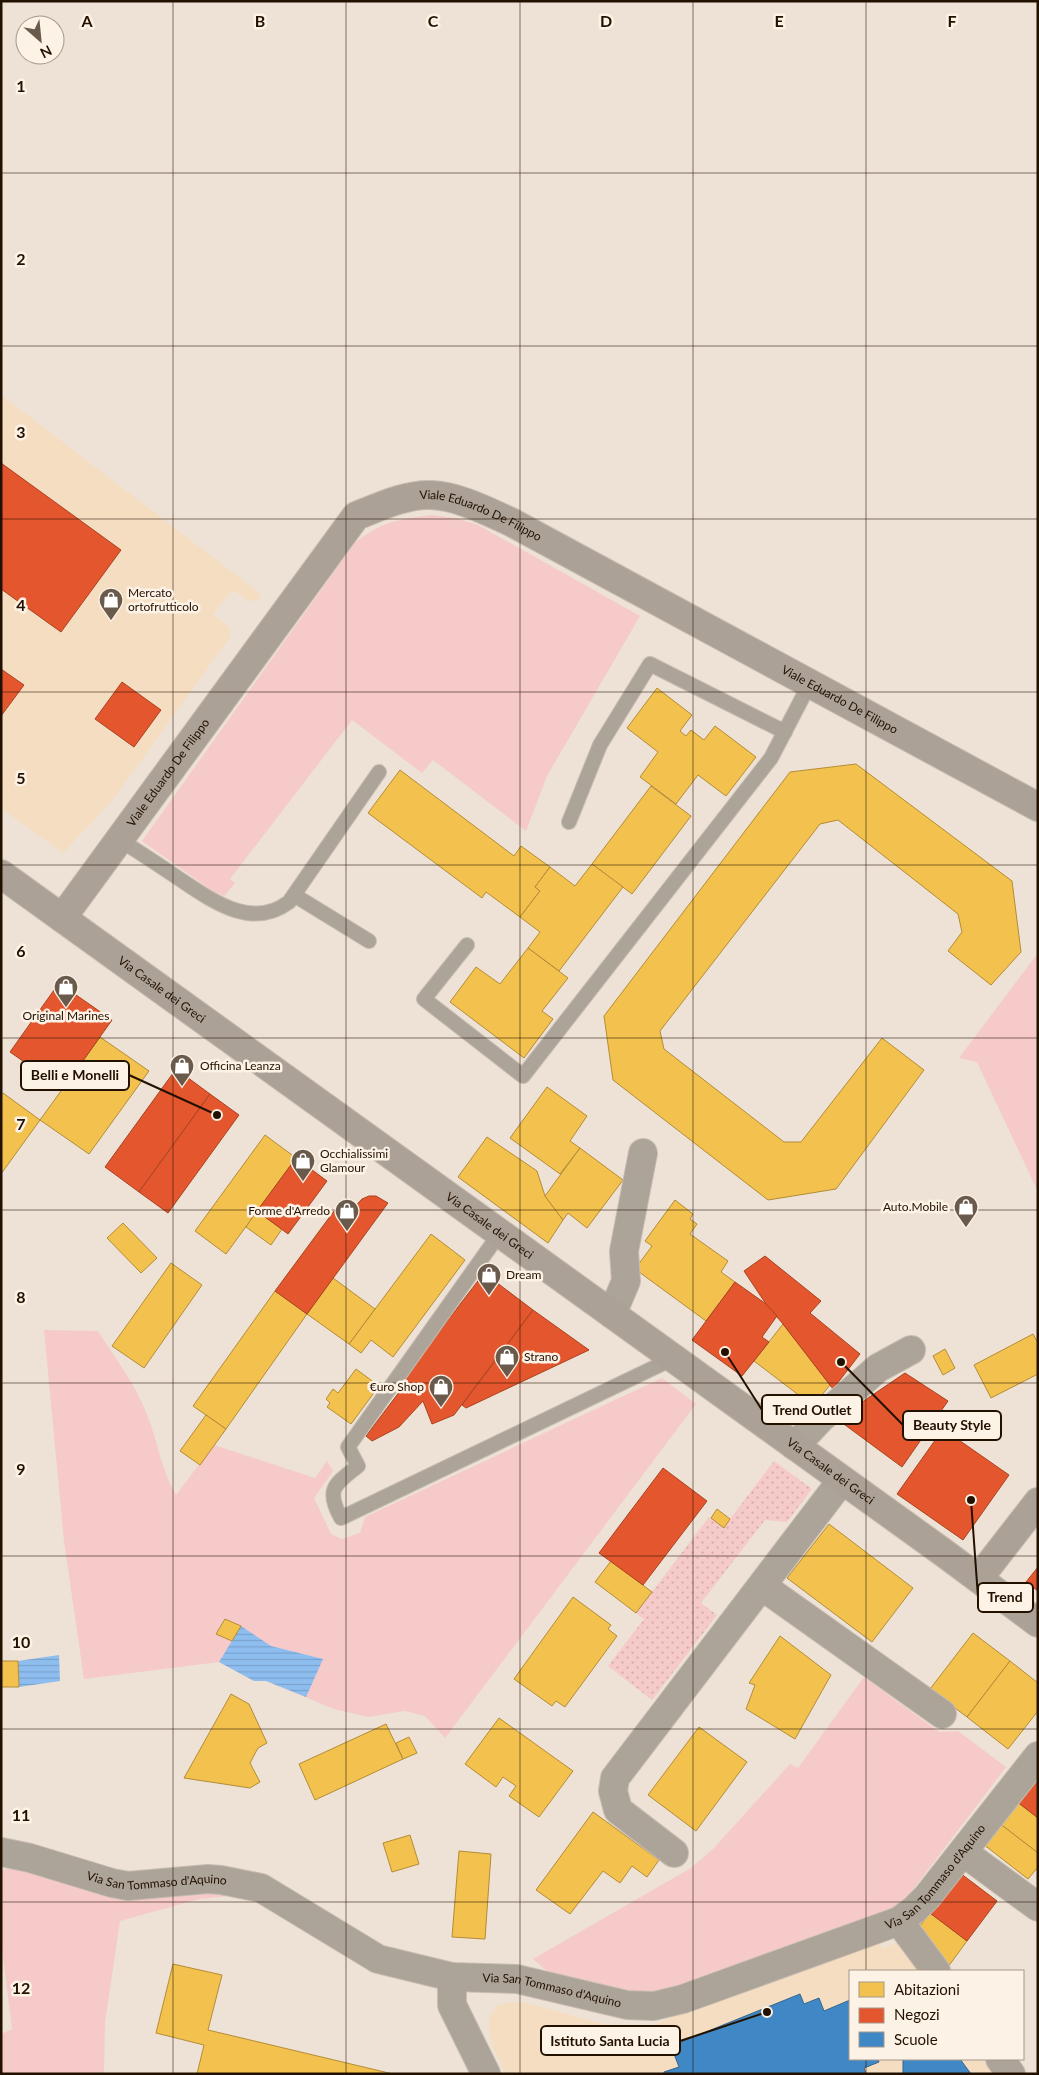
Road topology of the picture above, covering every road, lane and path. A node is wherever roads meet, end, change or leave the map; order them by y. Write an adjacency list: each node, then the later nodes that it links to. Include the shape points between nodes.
1 (810, 683): 2 (lane); 4 (street, Viale Eduardo De Filippo); 6 (street, Viale Eduardo De Filippo, via 511,522 468,503 430,495 393,501 356,516)
2 (785, 732): 5 (lane, via 650,664 600,745); 11 (lane, via 771,758 523,1076 424,999)
3 (379, 772): 8 (lane)
4 (1038, 807)
5 (569, 822)
6 (120, 840): 8 (lane, via 218,904 238,911 263,914 279,910); 9 (street, Viale Eduardo De Filippo)
7 (1, 874): 9 (street, Via Casale dei Greci)
8 (294, 895): 10 (lane)
9 (62, 918): 13 (street, Via Casale dei Greci)
10 (369, 941)
11 (467, 945)
12 (643, 1153): 14 (street, via 624,1252 626,1281)
13 (500, 1233): 14 (street, Via Casale dei Greci); 16 (lane, via 348,1447 358,1466 336,1483 334,1504 341,1518)
14 (612, 1314): 16 (street, Via Casale dei Greci)
15 (910, 1350): 17 (street, via 878,1368 820,1419)
16 (674, 1358): 17 (street, Via Casale dei Greci)
17 (795, 1446): 18 (street, Via Casale dei Greci)
18 (842, 1480): 20 (street, Via Casale dei Greci); 21 (street)
19 (1038, 1502): 20 (street)
20 (979, 1578): 22 (street, Via Casale dei Greci)
21 (762, 1586): 23 (street); 27 (street, via 615,1778 613,1791 618,1810)
22 (1038, 1623)
23 (942, 1714)
24 (1038, 1756): 26 (street, Via San Tommaso d'Aquino)
25 (1, 1852): 31 (street, Via San Tommaso d'Aquino, via 128,1886 208,1879 261,1888 378,1959)
26 (963, 1852): 28 (street); 29 (street, Via San Tommaso d'Aquino, via 927,1897)
27 (674, 1853)
28 (1038, 1907)
29 (899, 1921): 30 (street); 31 (street, Via San Tommaso d'Aquino, via 683,1999 654,2006 627,2006 517,1979)
30 (935, 1970)
31 (452, 1977): 33 (street, via 452,2005)
32 (1001, 2060): 34 (street)
33 (486, 2074)
34 (1011, 2074)

